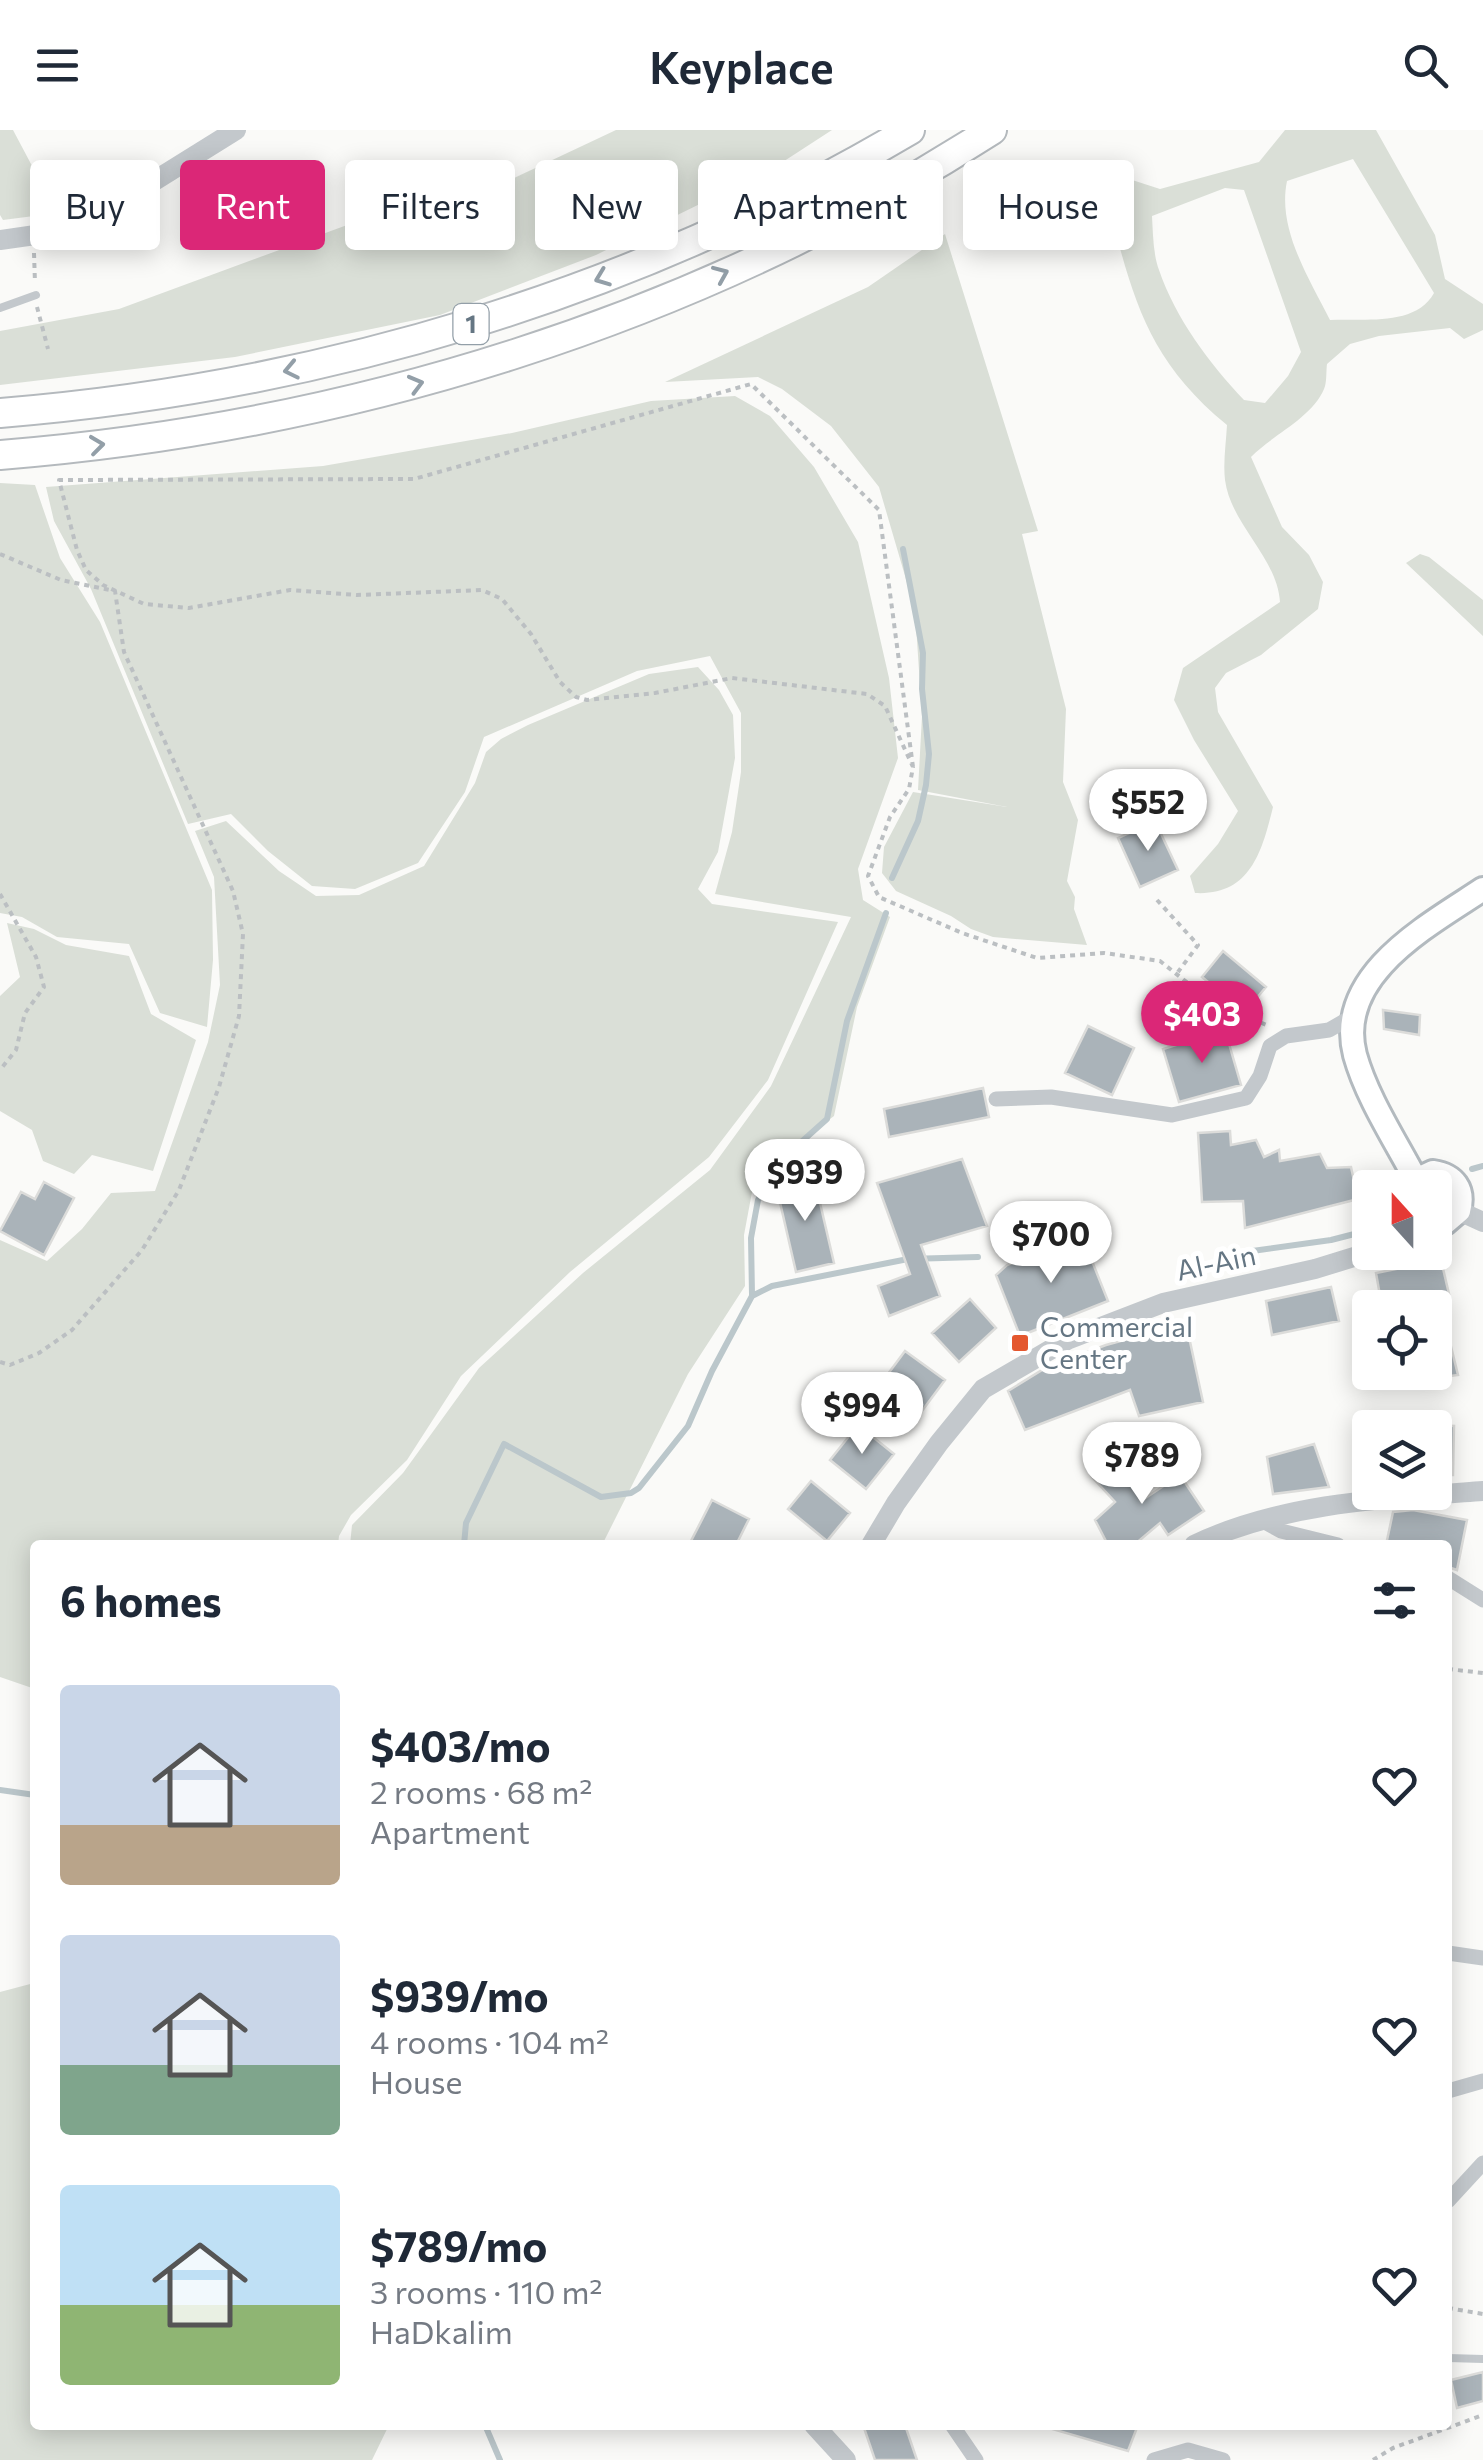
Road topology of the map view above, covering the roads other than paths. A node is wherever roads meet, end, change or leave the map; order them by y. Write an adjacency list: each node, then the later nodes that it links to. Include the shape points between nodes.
1 (236, 130): 7 (street, via 64,232)
2 (910, 130): 11 (highway, 1, one-way to 11, via 725,226 476,323 223,384)
3 (992, 130): 5 (highway, 1)
4 (1000, 130): 6 (highway)
5 (942, 160)
6 (943, 161)
7 (0, 240)
8 (770, 250): 12 (highway, 1, one-way to 8, via 196,432 380,394 584,330)
9 (36, 294): 10 (lane)
10 (0, 308)
11 (0, 413)
12 (0, 455)
13 (1483, 889): 14 (main road, via 1383,963)
14 (1355, 1014): 15 (street, via 1329,1030 1286,1036 1270,1046 1246,1098 1172,1115 1050,1097); 16 (main road, via 1361,1074)
15 (996, 1098)
16 (1407, 1170)
17 (1452, 1180): 18 (main road, via 1460,1192)
18 (1459, 1210): 19 (main road); 20 (street)
19 (1452, 1216)
20 (1483, 1222)
21 (1352, 1258): 24 (street, Al-Ain, via 1163,1303 1066,1340 983,1389)
22 (1483, 1491): 23 (street, via 1385,1498)
23 (1261, 1520): 25 (street); 26 (street)
24 (875, 1540)
25 (1211, 1540)
26 (1319, 1540)
27 (1452, 1581): 28 (street)
28 (1483, 1600)
29 (1452, 1954): 30 (street)
30 (1483, 1958)
31 (1483, 2081): 32 (street)
32 (1452, 2090)
33 (1483, 2163): 34 (street)
34 (1452, 2196)
35 (1452, 2358): 36 (lane)
36 (1483, 2358)
37 (819, 2430): 39 (street)
38 (955, 2430): 40 (street)
39 (846, 2460)
40 (976, 2460)
41 (1154, 2460): 42 (street, via 1188,2450)
42 (1223, 2460)

